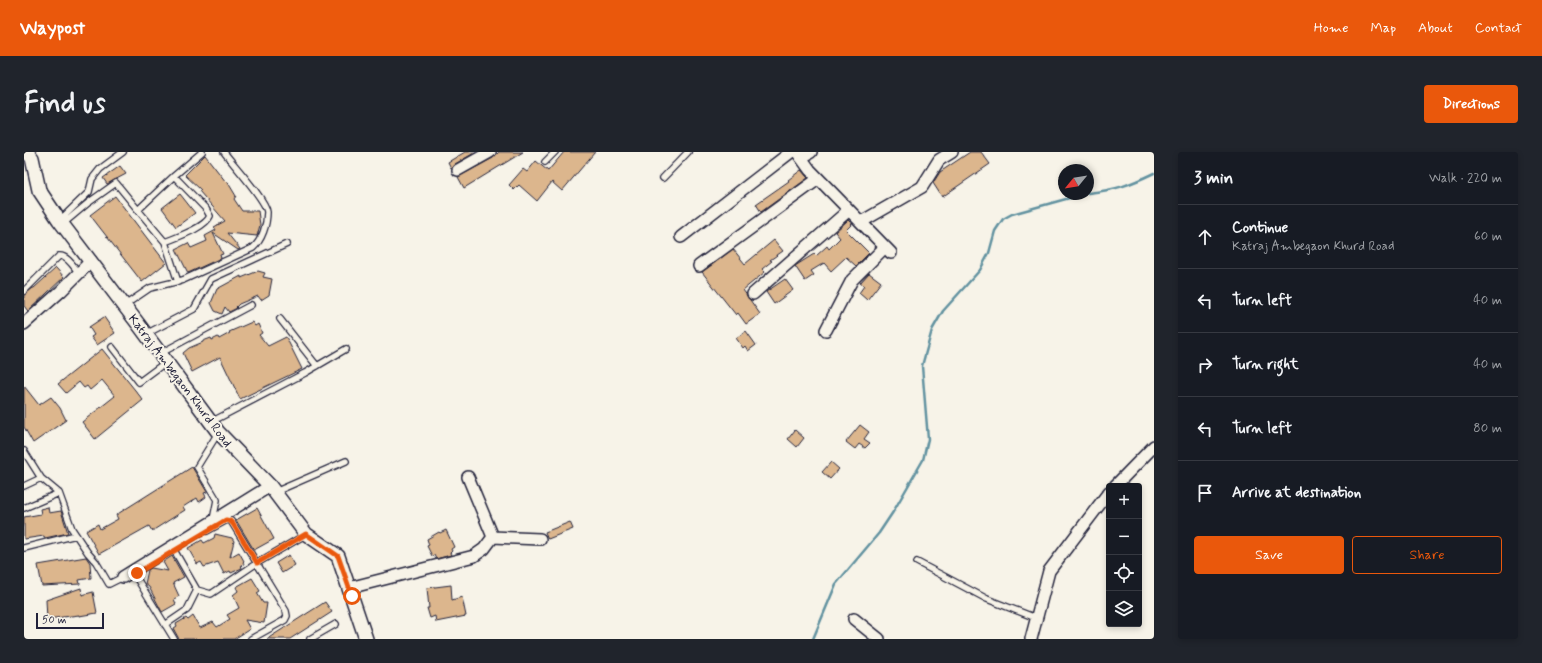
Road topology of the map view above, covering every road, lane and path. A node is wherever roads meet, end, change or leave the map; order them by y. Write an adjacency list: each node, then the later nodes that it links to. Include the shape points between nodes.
1 (27, 152): 19 (street, Katraj Ambegaon Khurd Road, via 32,158 39,190)
2 (123, 152): 19 (lane, via 100,169 92,179 89,192)
3 (202, 152): 14 (lane)
4 (224, 152): 27 (lane, via 261,199 267,211 263,235 253,248)
5 (490, 152): 13 (street)
6 (555, 152): 12 (lane)
7 (688, 152): 15 (lane)
8 (791, 152): 21 (street)
9 (811, 152): 11 (street)
10 (952, 152): 20 (street, via 938,160 922,188)
11 (799, 155): 16 (street)
12 (545, 162)
13 (458, 170)
14 (174, 176): 17 (lane); 22 (lane, via 210,216 202,225)
15 (663, 178)
16 (818, 179): 18 (street); 25 (street)
17 (138, 210): 19 (lane, via 116,183); 22 (lane)
18 (849, 210): 20 (street); 29 (street)
19 (61, 222): 24 (street, Katraj Ambegaon Khurd Road)
20 (861, 222): 34 (street, via 888,250 852,280)
21 (681, 237)
22 (165, 242): 27 (lane)
23 (287, 244): 35 (lane, via 211,279 194,309)
24 (91, 261): 26 (street); 31 (street, Katraj Ambegaon Khurd Road)
25 (699, 266)
26 (79, 273): 28 (lane, via 66,258 59,256); 33 (street)
27 (178, 282): 31 (lane, via 150,288)
28 (24, 291)
29 (753, 294)
30 (251, 305): 38 (lane)
31 (125, 306): 35 (street, Katraj Ambegaon Khurd Road)
32 (280, 319): 39 (lane)
33 (24, 324)
34 (826, 330)
35 (146, 334): 38 (street, Katraj Ambegaon Khurd Road)
36 (112, 347): 38 (lane, via 140,382)
37 (346, 350): 39 (lane)
38 (163, 358): 40 (street, Katraj Ambegaon Khurd Road)
39 (317, 366): 40 (lane)
40 (214, 427): 48 (street, Katraj Ambegaon Khurd Road); 52 (lane, via 197,467 217,500)
41 (1154, 446): 46 (street)
42 (24, 451): 45 (lane)
43 (346, 461): 48 (lane)
44 (468, 477): 55 (street)
45 (41, 478): 47 (lane); 49 (lane)
46 (1118, 483)
47 (24, 486)
48 (272, 489): 52 (street); 53 (street, Katraj Ambegaon Khurd Road)
49 (59, 493): 51 (lane); 54 (lane)
50 (1106, 496): 64 (street, via 1049,571)
51 (24, 508)
52 (213, 522): 61 (street)
53 (306, 534): 60 (lane); 62 (street, Katraj Ambegaon Khurd Road, via 338,556)
54 (76, 535): 57 (lane); 61 (lane, via 109,584)
55 (493, 537): 56 (street); 62 (street, via 484,549 474,556)
56 (540, 539)
57 (24, 548)
58 (174, 550): 60 (lane, via 226,520 233,524); 63 (lane); 67 (lane, via 140,570 136,577)
59 (916, 562): 64 (lane, via 987,599)
60 (257, 563): 63 (lane, via 211,594); 69 (lane, via 287,616 285,620)
61 (123, 576)
62 (349, 588): 71 (street, Katraj Ambegaon Khurd Road)
63 (197, 590): 67 (lane, via 187,610)
64 (1036, 618): 73 (street)
65 (854, 619): 72 (street)
66 (336, 624): 70 (lane)
67 (165, 625): 68 (lane)
68 (174, 639)
69 (251, 639)
70 (310, 639)
71 (366, 639)
72 (879, 639)
73 (1031, 639)

